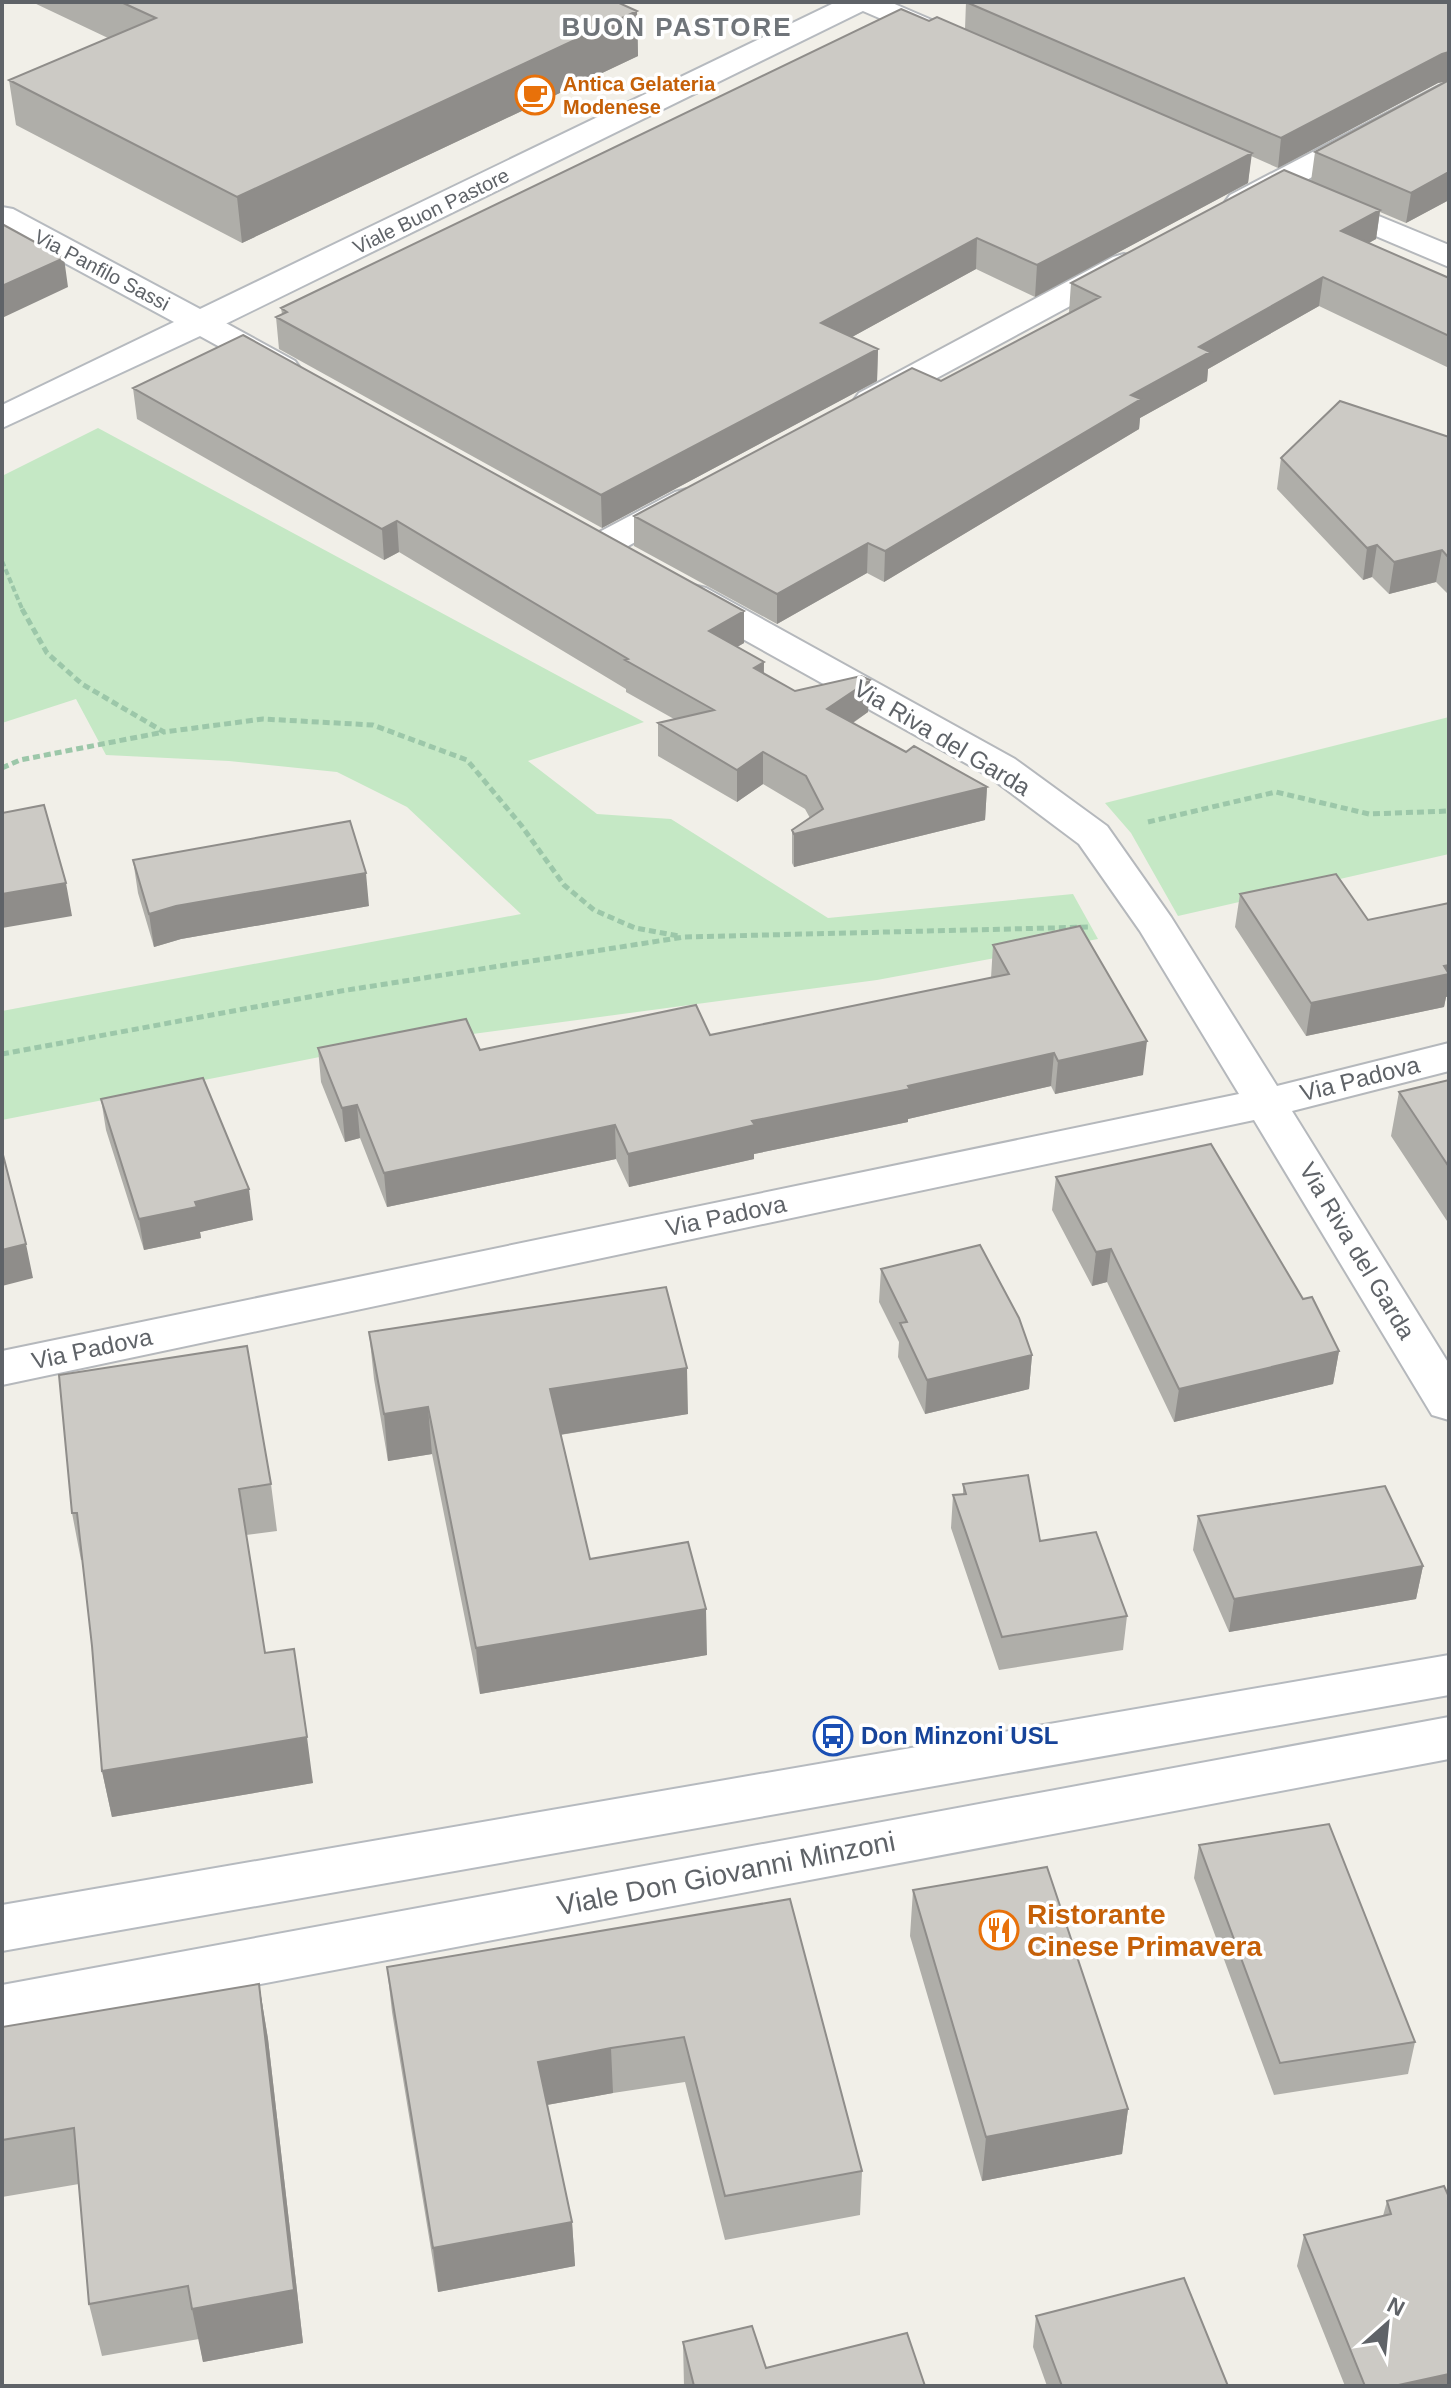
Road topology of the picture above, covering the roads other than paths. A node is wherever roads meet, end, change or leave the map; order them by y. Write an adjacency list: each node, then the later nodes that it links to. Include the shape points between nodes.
1 (859, 2): 10 (street, Viale Buon Pastore)
2 (866, 2): 3 (street)
3 (977, 50)
4 (1449, 92): 5 (street)
5 (1263, 176): 7 (street); 9 (street)
6 (2, 216): 10 (street, Via Panfilo Sassi)
7 (1207, 220)
8 (1151, 250): 12 (street)
9 (1449, 257)
10 (201, 323): 11 (street); 13 (street, Viale Buon Pastore)
11 (313, 385)
12 (841, 417)
13 (2, 418)
14 (714, 485): 16 (street, Via Riva del Garda, via 588,538 1001,767 1093,835 1157,926)
15 (1449, 1057): 16 (street, Via Padova)
16 (1267, 1103): 17 (street, Via Padova); 18 (street, Via Riva del Garda)
17 (2, 1368)
18 (1449, 1403)
19 (1449, 1675): 21 (street)
20 (1449, 1738): 22 (street, Viale Don Giovanni Minzoni)
21 (2, 1928)
22 (2, 2009)

